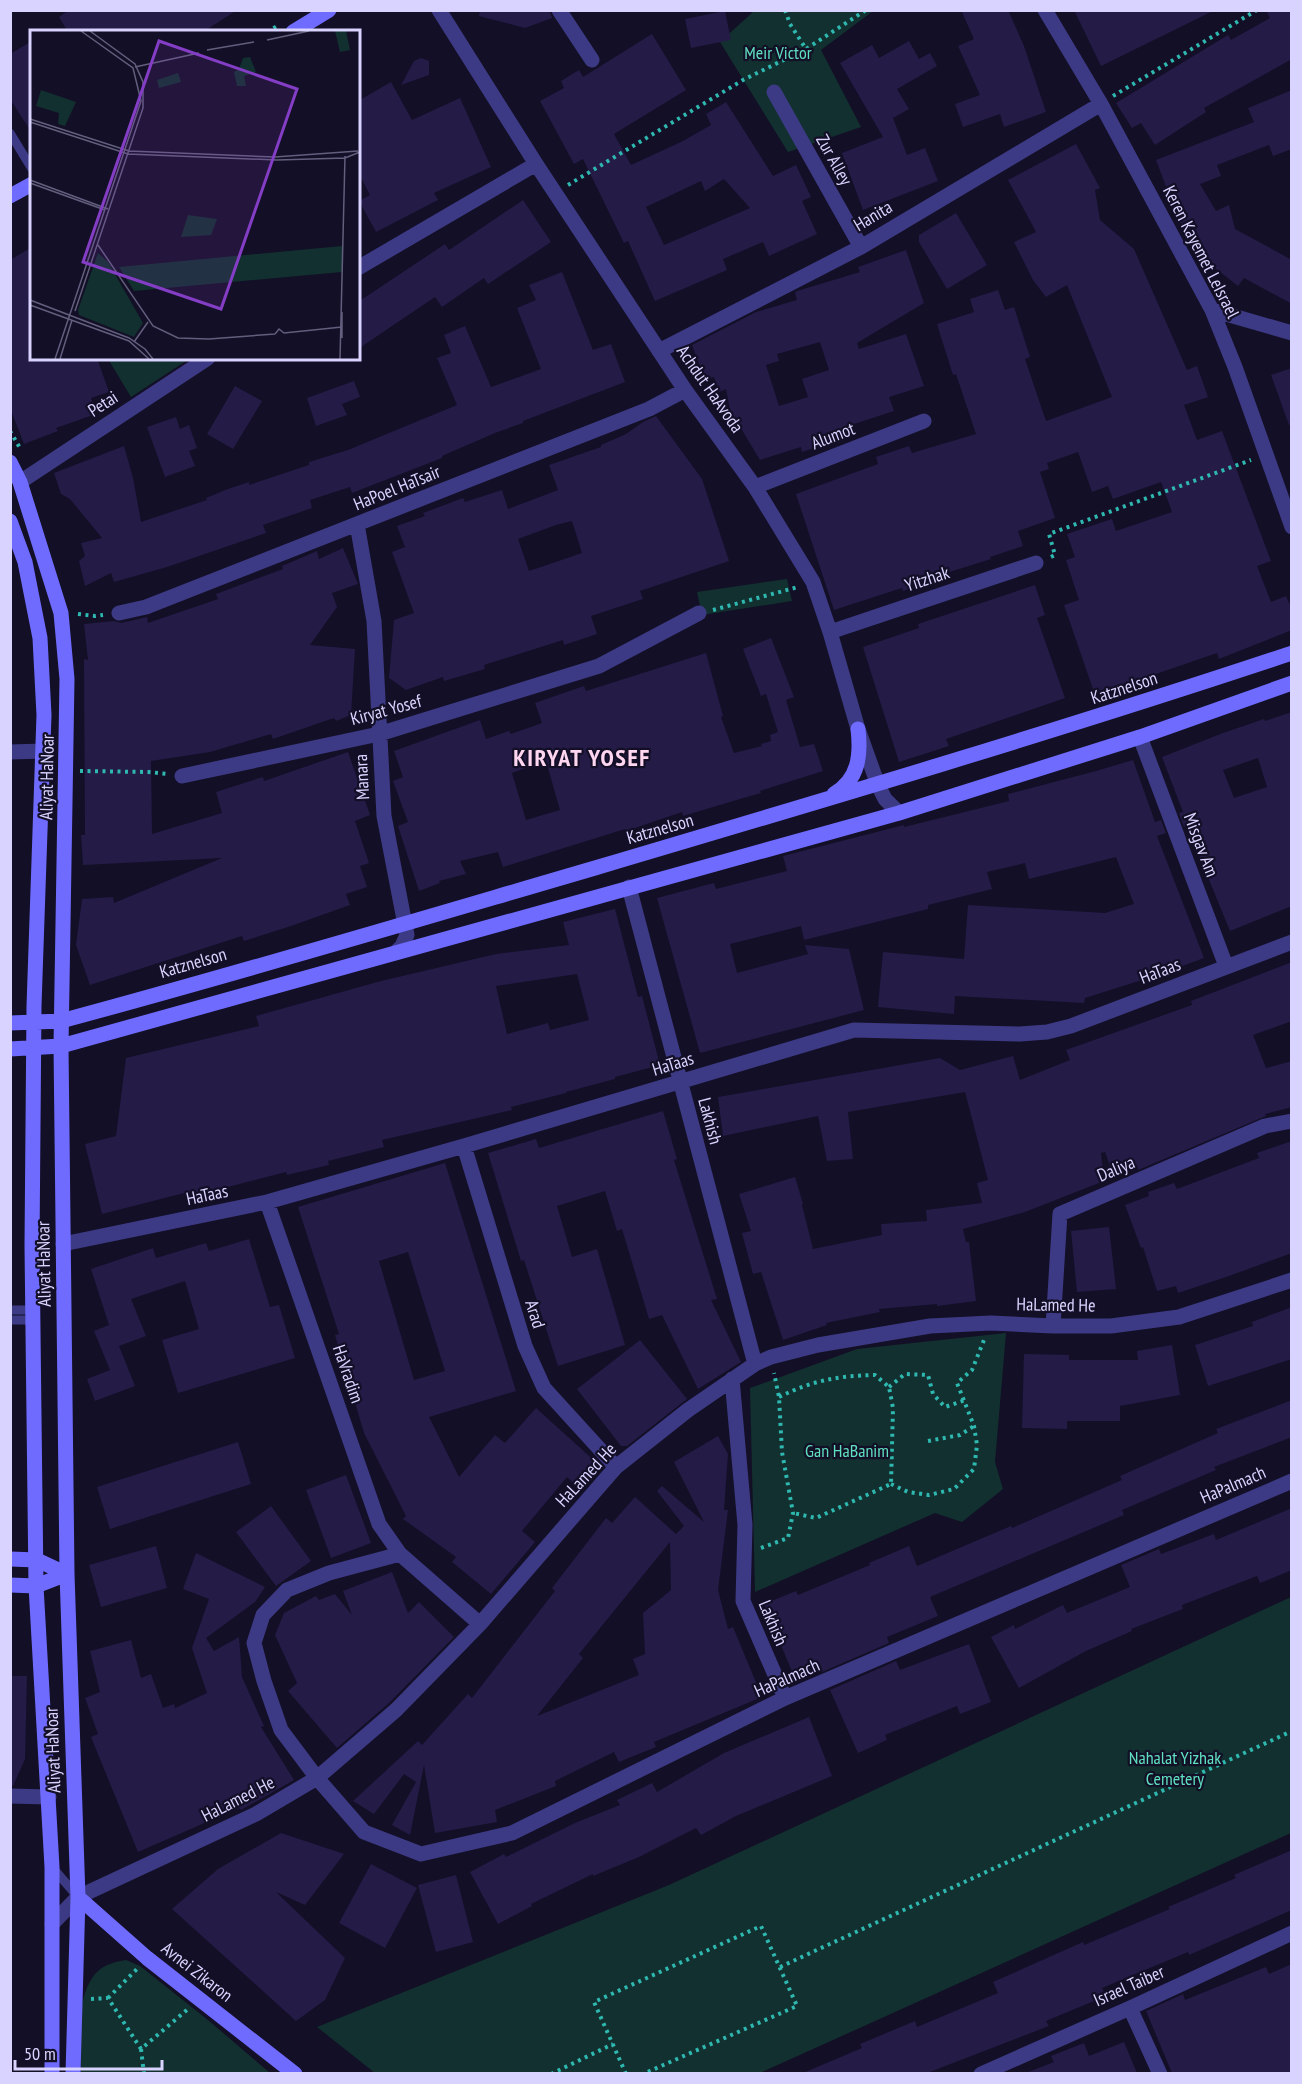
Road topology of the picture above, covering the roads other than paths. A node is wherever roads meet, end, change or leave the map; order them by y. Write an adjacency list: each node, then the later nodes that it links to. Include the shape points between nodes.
1 (329, 10): 5 (street)
2 (439, 10): 10 (street, Achdut HaAvoda)
3 (559, 10): 6 (street)
4 (1045, 10): 8 (street, Keren Kayemet LeIsrael)
5 (296, 30)
6 (592, 60)
7 (774, 92): 14 (street, Zur Alley)
8 (1101, 104): 14 (street, Hanita); 16 (street, Keren Kayemet LeIsrael)
9 (10, 133): 11 (lane)
10 (536, 164): 15 (street); 18 (street, Achdut HaAvoda)
11 (30, 165)
12 (30, 185): 13 (street)
13 (10, 196)
14 (861, 247): 18 (street, Hanita)
15 (360, 267)
16 (1212, 310): 17 (street); 27 (street, Keren Kayemet LeIsrael)
17 (1292, 333)
18 (659, 351): 20 (street, Achdut HaAvoda)
19 (205, 360): 23 (street, Petai)
20 (685, 390): 24 (street, Achdut HaAvoda); 26 (street, HaPoel HaTsair, via 649,409)
21 (924, 421): 24 (street, Alumot)
22 (10, 462): 23 (street, Aliyat HaNoar)
23 (20, 482): 48 (street, Aliyat HaNoar, via 61,613 67,679)
24 (755, 487): 31 (street, Achdut HaAvoda, via 813,582)
25 (10, 521): 37 (street, Aliyat HaNoar, via 25,562 40,638)
26 (357, 524): 29 (street, HaPoel HaTsair, via 146,607); 35 (street, Manara, via 374,621)
27 (1292, 527)
28 (1036, 563): 31 (street, Yitzhak)
29 (119, 613)
30 (699, 613): 35 (street, Kiryat Yosef, via 599,666)
31 (830, 632): 34 (street, Achdut HaAvoda)
32 (1292, 653): 40 (street, Katznelson)
33 (1292, 683): 36 (street)
34 (858, 729): 40 (street, Achdut HaAvoda); 41 (street, via 860,752 855,772 849,783)
35 (379, 734): 39 (street, Kiryat Yosef); 44 (street, Manara, via 384,816)
36 (1140, 737): 42 (street); 47 (street, Misgav Am)
37 (44, 751): 38 (street); 50 (street, Aliyat HaNoar)
38 (10, 752)
39 (182, 776)
40 (878, 785): 41 (street, Katznelson); 42 (street, Achdut HaAvoda)
41 (823, 801): 44 (street, Katznelson)
42 (899, 813): 43 (street)
43 (628, 887): 46 (street); 54 (street, Lakhish)
44 (405, 924): 46 (street, Manara, via 405,940); 48 (street, Katznelson)
45 (1292, 942): 47 (street, HaTaas)
46 (396, 952): 51 (street)
47 (1226, 966): 54 (street, HaTaas, via 1047,1032 854,1030)
48 (61, 1021): 50 (street, Katznelson); 51 (street, Aliyat HaNoar)
49 (10, 1023): 50 (street, Katznelson)
50 (33, 1023): 52 (street, Aliyat HaNoar)
51 (61, 1046): 52 (street); 58 (street, Aliyat HaNoar)
52 (34, 1048): 53 (street); 61 (street, Aliyat HaNoar)
53 (10, 1049)
54 (679, 1082): 56 (street, HaTaas); 64 (street, Lakhish)
55 (1292, 1121): 63 (street, Daliya, via 1265,1126 1060,1214)
56 (464, 1146): 57 (street, HaTaas); 66 (street, Arad, via 525,1346 544,1388)
57 (267, 1202): 58 (street, HaTaas); 68 (street, HaVradim, via 379,1524)
58 (63, 1244): 71 (street, Aliyat HaNoar)
59 (1292, 1280): 63 (street, HaLamed He, via 1179,1317 1111,1326)
60 (10, 1310): 61 (lane)
61 (33, 1315): 62 (lane); 70 (street, Aliyat HaNoar)
62 (10, 1320)
63 (1053, 1326): 64 (street, HaLamed He, via 930,1326 818,1345)
64 (754, 1364): 65 (street, HaLamed He)
65 (732, 1379): 66 (street, HaLamed He); 75 (street, Lakhish, via 745,1526 742,1601)
66 (616, 1467): 74 (street, HaLamed He)
67 (1292, 1481): 75 (street, HaPalmach)
68 (400, 1554): 74 (street, HaVradim); 76 (street, via 329,1573 287,1590 263,1615 254,1643 264,1682 281,1730)
69 (10, 1559): 70 (street)
70 (37, 1560): 71 (street); 73 (street, Aliyat HaNoar)
71 (67, 1574): 73 (street); 80 (street, Aliyat HaNoar)
72 (10, 1585): 73 (street)
73 (36, 1586): 78 (street, Aliyat HaNoar)
74 (480, 1624): 76 (street, HaLamed He, via 396,1710)
75 (785, 1698): 76 (street, HaPalmach, via 512,1833 421,1854 364,1832)
76 (317, 1778): 80 (street, HaLamed He, via 256,1814)
77 (10, 1796): 78 (street)
78 (49, 1797): 79 (street, Aliyat HaNoar)
79 (52, 1866): 80 (lane); 81 (street, Aliyat HaNoar)
80 (78, 1897): 81 (street, HaLamed He); 85 (street, Aliyat HaNoar); 86 (street, Avnei Zikaron, via 147,1958)
81 (52, 1924): 84 (street, Aliyat HaNoar)
82 (1292, 1933): 83 (street, Israel Taiber)
83 (1130, 2008): 87 (street, Israel Taiber); 88 (street)
84 (52, 2073)
85 (73, 2073)
86 (295, 2073)
87 (981, 2073)
88 (1160, 2073)

